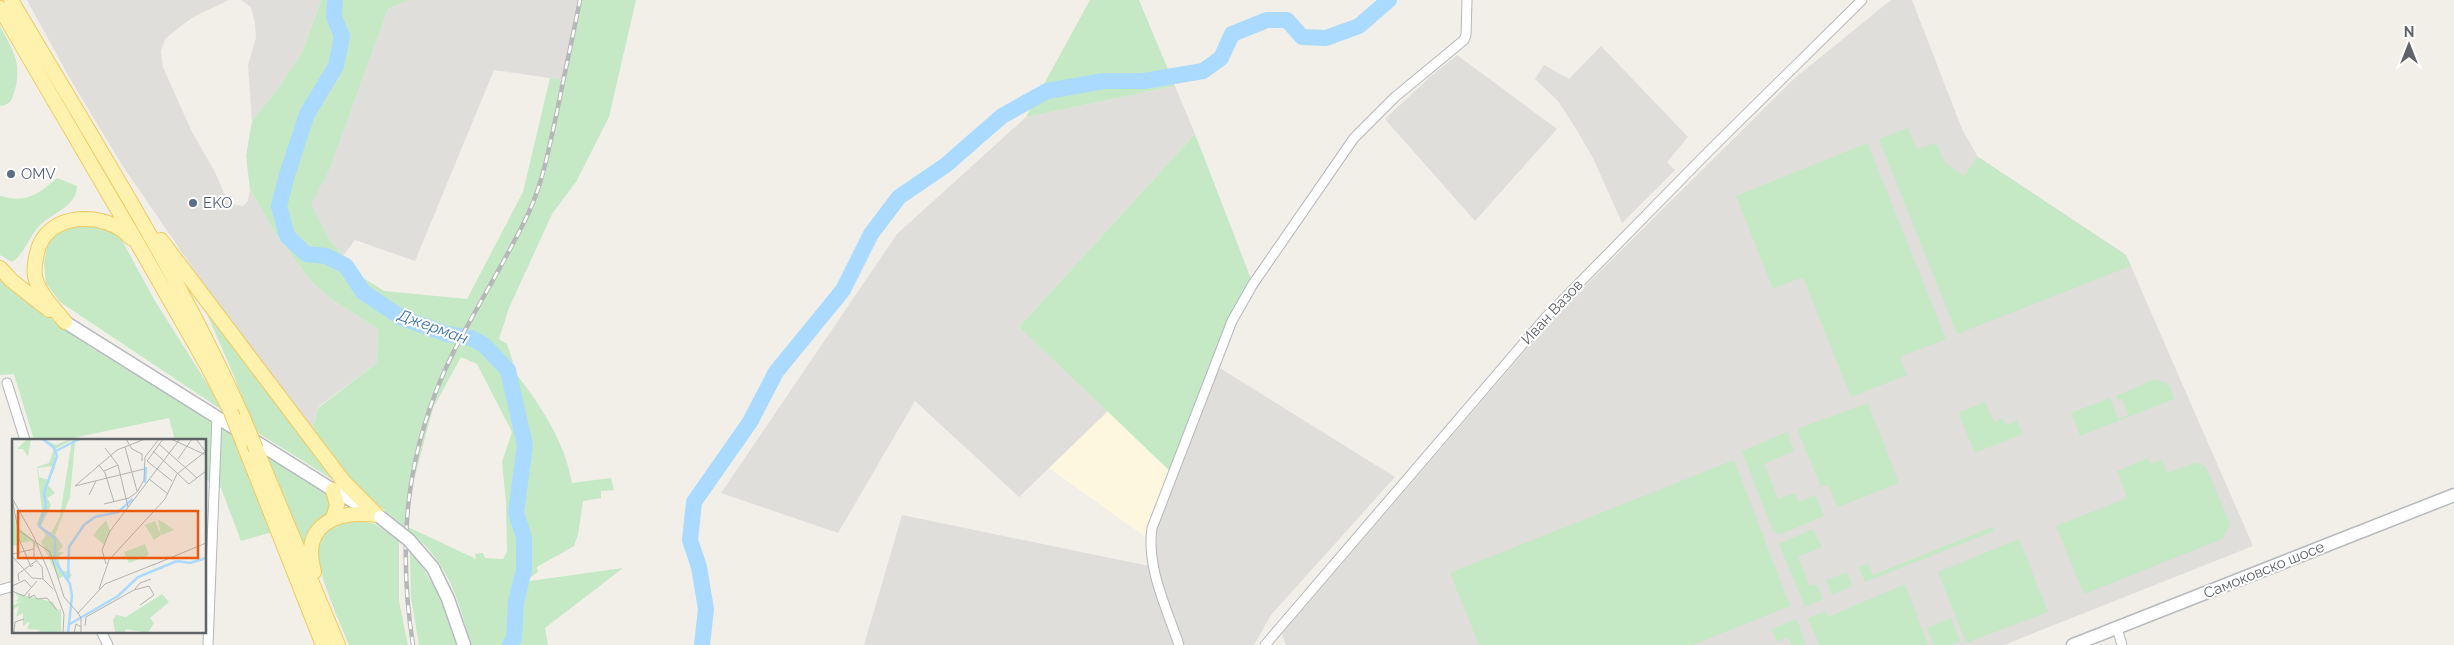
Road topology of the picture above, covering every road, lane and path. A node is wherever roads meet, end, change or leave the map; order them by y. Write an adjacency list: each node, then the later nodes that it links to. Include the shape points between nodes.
1 (11, 0): 10 (main road, via 142,222)
2 (21, 0): 6 (main road)
3 (1467, 0): 27 (street, via 1464,40 1354,138 1253,284 1232,321 1152,528 1154,568)
4 (1862, 0): 28 (street, Иван Вазов, via 1546,317)
5 (0, 8): 7 (main road)
6 (161, 240): 10 (main road); 16 (main road, via 344,482)
7 (139, 246): 9 (main road, via 122,229 102,221 64,221 45,234 36,256 36,278 44,296); 12 (main road)
8 (0, 268): 9 (main road)
9 (65, 322): 12 (main road)
10 (211, 347): 19 (main road, bridge)
11 (7, 383): 13 (street)
12 (224, 414): 14 (main road); 18 (street); 24 (main road, bridge, via 242,440)
13 (25, 439)
14 (333, 490): 16 (main road); 17 (main road, via 337,505)
15 (2454, 495): 20 (main road, Самоковско шосе)
16 (379, 516): 17 (main road, via 348,514); 26 (main road, bridge, via 409,540 433,568)
17 (332, 519): 19 (main road, via 320,528 311,552)
18 (208, 524): 23 (street)
19 (326, 614): 25 (main road)
20 (2117, 628): 29 (main road, Самоковско шосе); 30 (street)
21 (102, 632): 22 (street)
22 (108, 645)
23 (208, 645)
24 (323, 645)
25 (338, 645)
26 (464, 645)
27 (1179, 645)
28 (1265, 645)
29 (2073, 645)
30 (2122, 645)

